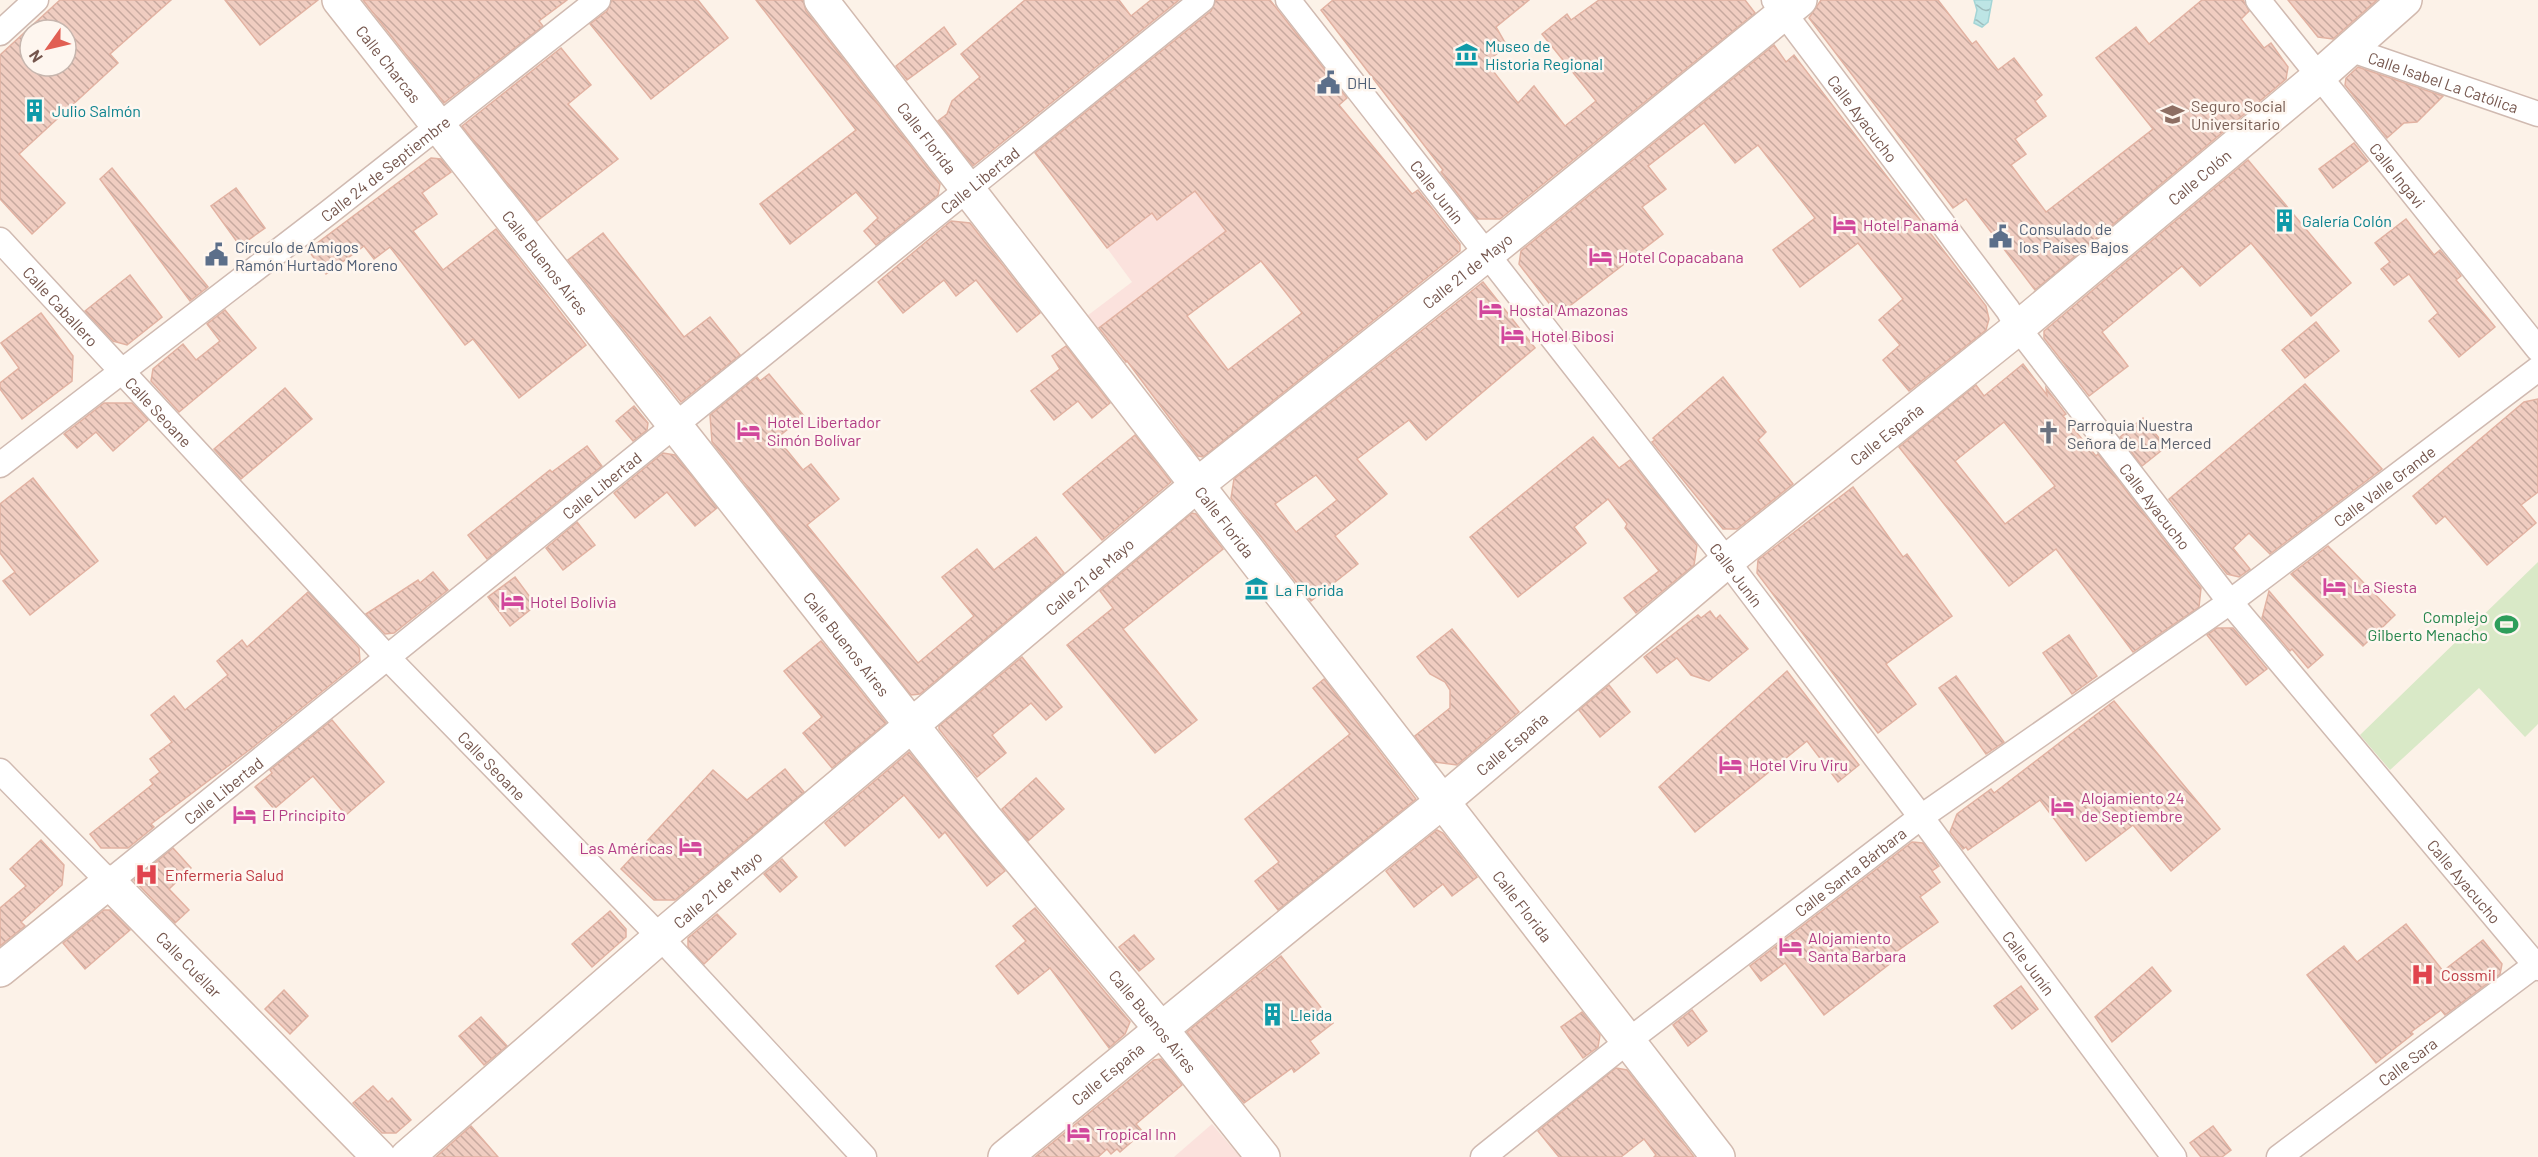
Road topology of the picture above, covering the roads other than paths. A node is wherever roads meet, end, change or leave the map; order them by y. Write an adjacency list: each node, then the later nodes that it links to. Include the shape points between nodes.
1 (36, 0): 10 (street)
2 (339, 0): 14 (street, Calle Charcas)
3 (598, 0): 14 (street, Calle 24 de Septiembre)
4 (821, 0): 15 (street, Calle Florida)
5 (1202, 0): 15 (street, Calle Libertad)
6 (1288, 0): 17 (street, Calle Junín)
7 (2258, 0): 12 (street, Calle Ingavi)
8 (2406, 0): 11 (street, Calle Colón)
9 (1786, 4): 17 (street, Calle 21 de Mayo); 18 (street, Calle Ayacucho)
10 (0, 33)
11 (2349, 49): 12 (street, Calle Colón); 13 (street, Calle Isabel La Católica)
12 (2318, 77): 18 (street, Calle Colón); 19 (street, Calle Ingavi)
13 (2538, 114)
14 (438, 127): 21 (street, Calle 24 de Septiembre); 22 (street, Calle Buenos Aires)
15 (968, 188): 22 (street, Calle Libertad); 24 (street, Calle Florida)
16 (0, 240): 21 (street, Calle Caballero)
17 (1486, 255): 24 (street, Calle 21 de Mayo); 25 (street, Calle Junín)
18 (2018, 328): 25 (street, Calle España); 26 (street, Calle Ayacucho)
19 (2538, 349)
20 (2538, 369): 26 (street, Calle Valle Grande)
21 (121, 372): 23 (street, Calle 24 de Septiembre); 27 (street, Calle Seoane)
22 (675, 425): 27 (street, Calle Libertad); 28 (street, Calle Buenos Aires)
23 (0, 465)
24 (1197, 485): 28 (street, Calle 21 de Mayo); 30 (street, Calle Florida)
25 (1727, 561): 30 (street, Calle España); 31 (street, Calle Junín)
26 (2230, 602): 31 (street, Calle Santa Bárbara); 34 (street, Calle Ayacucho)
27 (387, 657): 32 (street, Calle Libertad); 33 (street, Calle Seoane)
28 (912, 726): 33 (street, Calle 21 de Mayo); 36 (street, Calle Buenos Aires)
29 (0, 771): 32 (street, Calle Cuéllar)
30 (1442, 802): 36 (street, Calle España); 37 (street, Calle Florida)
31 (1921, 817): 37 (street, Calle Santa Bárbara); 45 (street, Calle Junín)
32 (109, 882): 35 (street, Calle Libertad); 38 (street, Calle Cuéllar)
33 (660, 937): 39 (street, Calle 21 de Mayo); 40 (street, Calle Seoane)
34 (2537, 966): 46 (street, Calle Sara)
35 (0, 970)
36 (1161, 1029): 41 (street, Calle España); 42 (street, Calle Buenos Aires)
37 (1628, 1041): 43 (street, Calle Santa Bárbara); 44 (street, Calle Florida)
38 (379, 1157)
39 (407, 1157)
40 (864, 1157)
41 (1005, 1157)
42 (1263, 1157)
43 (1483, 1157)
44 (1718, 1157)
45 (2174, 1157)
46 (2279, 1157)

